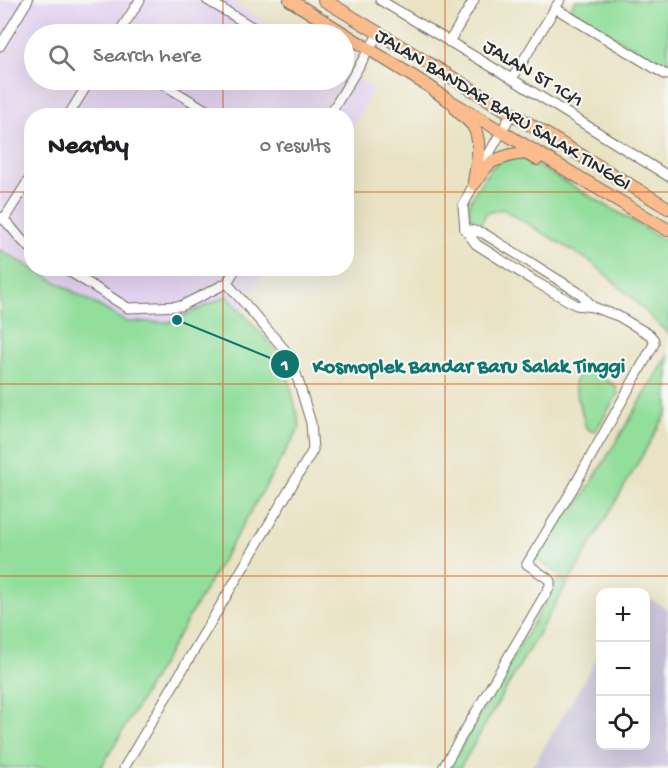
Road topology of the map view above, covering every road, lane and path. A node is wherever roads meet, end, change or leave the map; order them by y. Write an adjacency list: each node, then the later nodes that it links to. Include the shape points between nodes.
1 (28, 0): 15 (street)
2 (140, 0): 9 (street)
3 (207, 0): 10 (street)
4 (290, 0): 11 (main road, JALAN BANDAR BARU SALAK TINGGI)
5 (324, 0): 12 (main road, JALAN BANDAR BARU SALAK TINGGI)
6 (474, 0): 14 (street)
7 (385, 1): 14 (street, JALAN ST 1C/1)
8 (558, 4): 18 (street); 19 (street)
9 (124, 24)
10 (247, 24)
11 (328, 24)
12 (379, 33): 16 (street); 27 (main road, JALAN BANDAR BARU SALAK TINGGI)
13 (354, 40): 16 (main road, JALAN BANDAR BARU SALAK TINGGI)
14 (449, 42): 19 (street, JALAN ST 1C/1)
15 (0, 46)
16 (368, 49): 17 (street); 23 (main road, JALAN BANDAR BARU SALAK TINGGI)
17 (354, 68)
18 (668, 74)
19 (512, 79): 29 (street, JALAN ST 1C/1)
20 (84, 90): 24 (street)
21 (173, 90): 25 (street)
22 (340, 90): 26 (street)
23 (445, 98): 28 (main road, JALAN BANDAR BARU SALAK TINGGI); 30 (main road, via 474,126 478,151)
24 (73, 108)
25 (203, 108)
26 (333, 108)
27 (512, 113): 28 (street); 33 (main road, JALAN BANDAR BARU SALAK TINGGI)
28 (502, 131): 30 (street); 32 (main road, JALAN BANDAR BARU SALAK TINGGI)
29 (668, 176)
30 (474, 184): 32 (main road, via 493,161 525,153); 35 (street, via 463,207)
31 (24, 186): 34 (street)
32 (600, 190): 36 (main road, JALAN BANDAR BARU SALAK TINGGI)
33 (665, 206)
34 (2, 218): 37 (street)
35 (465, 229): 41 (street, via 493,239 581,294); 41 (street, via 476,243 534,281 576,305)
36 (668, 230)
37 (24, 243)
38 (76, 276): 40 (street, via 128,308 181,306)
39 (231, 276): 40 (street)
40 (227, 283): 42 (street, via 291,357 311,423 313,450)
41 (593, 306): 43 (street, via 650,335 654,344 527,564 550,581 549,586)
42 (124, 768)
43 (443, 768)

